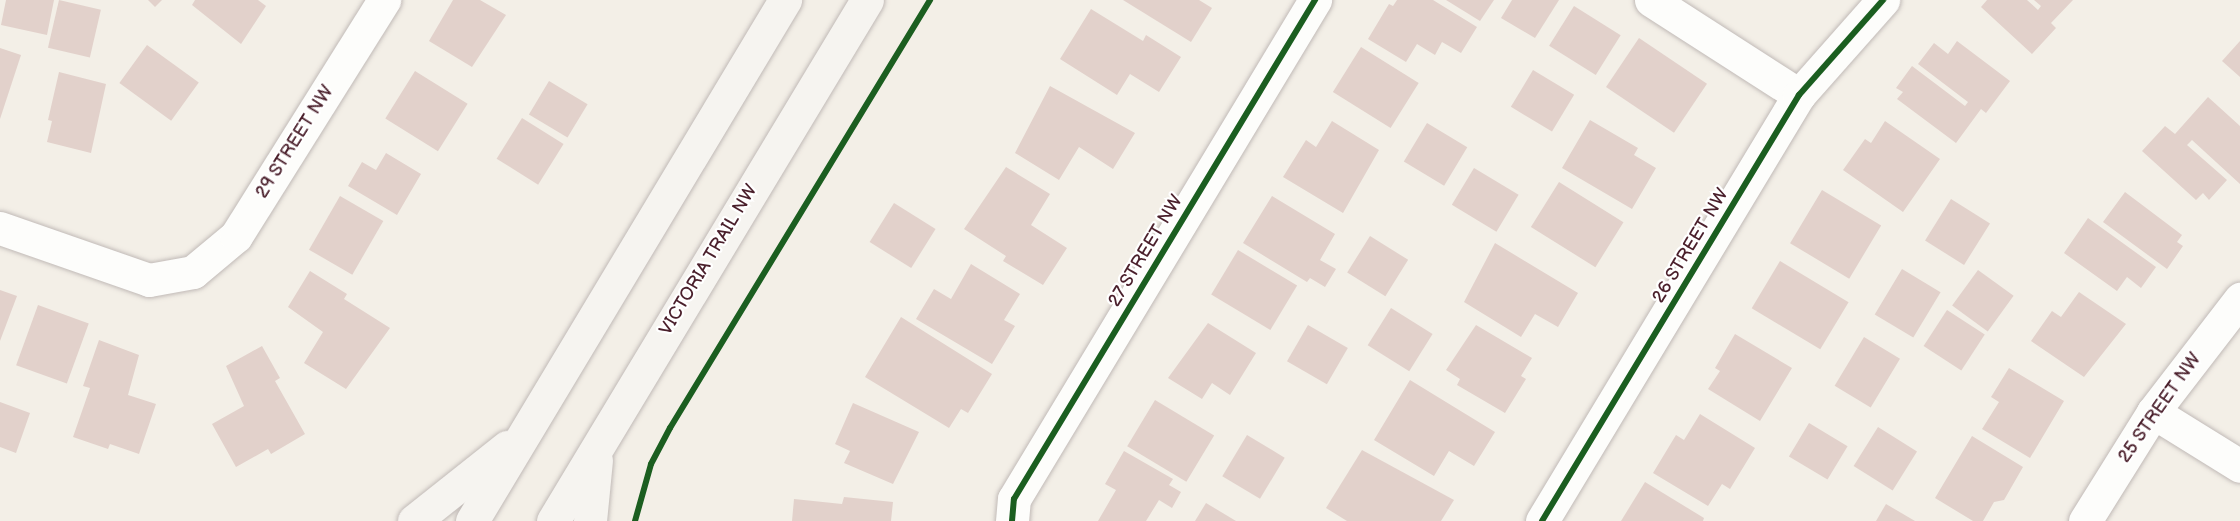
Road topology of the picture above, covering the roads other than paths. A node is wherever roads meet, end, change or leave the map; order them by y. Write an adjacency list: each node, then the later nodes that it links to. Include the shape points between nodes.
1 (384, 0): 8 (street, 29 STREET NW, via 236,236 193,272 149,280)
2 (785, 0): 11 (main road)
3 (867, 0): 12 (main road, VICTORIA TRAIL NW)
4 (1315, 0): 18 (street, 27 STREET NW, via 1014,499)
5 (1651, 0): 7 (street)
6 (1883, 0): 7 (street, 26 STREET NW)
7 (1799, 95): 19 (street, 26 STREET NW)
8 (0, 228)
9 (2240, 299): 10 (street, 25 STREET NW)
10 (2153, 412): 13 (street); 20 (street, 25 STREET NW)
11 (523, 435): 14 (main road); 15 (main road)
12 (598, 446): 16 (main road, VICTORIA TRAIL NW); 17 (main road)
13 (2240, 466)
14 (414, 521)
15 (472, 521)
16 (553, 521)
17 (590, 521)
18 (1012, 521)
19 (1542, 521)
20 (2085, 521)

